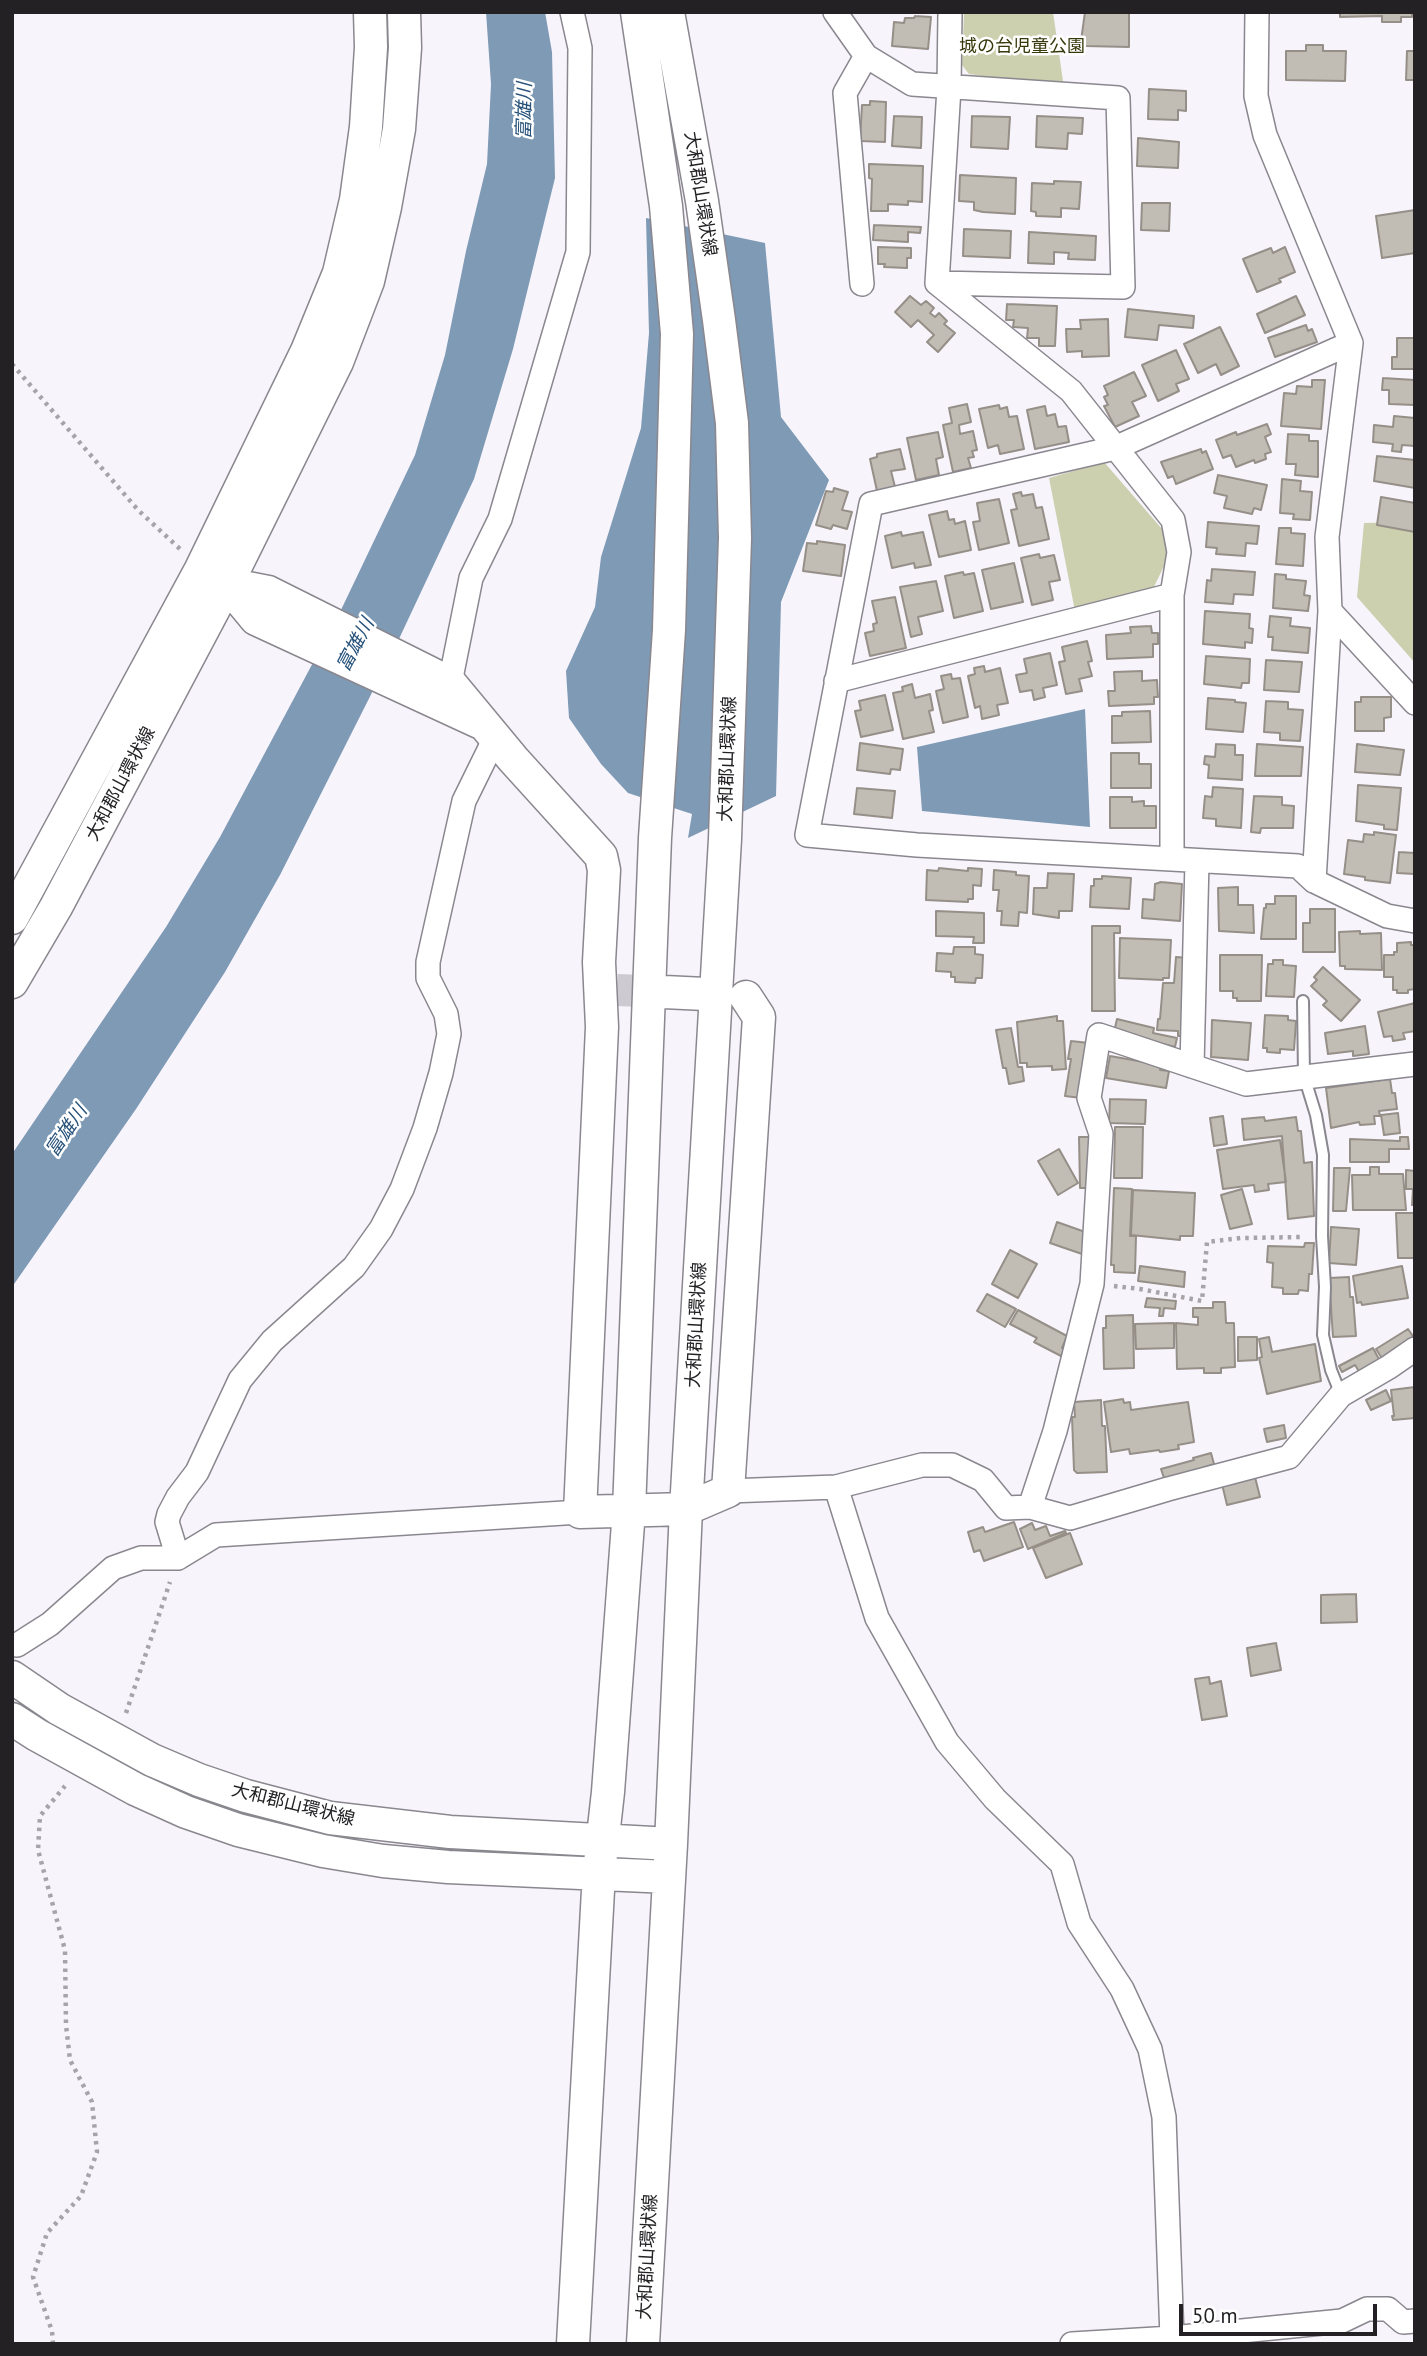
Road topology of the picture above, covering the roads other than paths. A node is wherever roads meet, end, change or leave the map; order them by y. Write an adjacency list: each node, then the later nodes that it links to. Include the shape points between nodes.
1 (370, 12): 15 (main road, 大和郡山環状線, via 366,127 339,273)
2 (404, 12): 15 (main road, 大和郡山環状線, via 399,129 368,281 337,362)
3 (572, 12): 19 (street, via 580,48 578,252 500,519 471,578)
4 (637, 12): 41 (main road, 大和郡山環状線, via 666,206 677,334 669,630 655,838)
5 (668, 12): 40 (main road, 大和郡山環状線, via 702,201 732,435 735,538 725,839)
6 (835, 12): 9 (street)
7 (950, 12): 10 (street)
8 (1257, 12): 13 (street, via 1256,96 1265,135)
9 (866, 56): 10 (street, via 912,85); 12 (street, via 845,93)
10 (949, 88): 11 (street); 11 (street, via 1118,98 1123,287)
11 (937, 283): 14 (street, via 1071,391)
12 (862, 284)
13 (1351, 343): 14 (street); 17 (street, via 1327,537)
14 (1115, 448): 16 (street, via 1173,520 1178,552); 18 (street, via 871,504)
15 (214, 577): 19 (main road); 25 (main road, 大和郡山環状線); 27 (main road, 大和郡山環状線, via 56,907)
16 (1172, 595): 18 (street); 22 (street)
17 (1330, 611): 20 (street); 24 (street)
18 (836, 681): 22 (street, via 807,835)
19 (441, 692): 21 (main road)
20 (1415, 702)
21 (489, 731): 42 (main road, via 601,856 604,870 598,961 609,989 602,1027); 43 (street, via 464,801 428,962 428,978 446,1014 449,1034 416,1152 381,1228 354,1267 272,1341 240,1380 197,1472 169,1514)
22 (1172, 858): 23 (street)
23 (1197, 860): 24 (street, via 1298,866); 33 (street)
24 (1314, 881): 26 (street, via 1387,916)
25 (12, 918)
26 (1415, 921)
27 (12, 982)
28 (664, 992): 29 (main road)
29 (705, 995)
30 (746, 997): 38 (main road, via 759,1017)
31 (1303, 1001): 34 (lane)
32 (1415, 1064): 34 (street)
33 (1192, 1066): 34 (street, via 1246,1084); 39 (street, via 1099,1035 1089,1098 1101,1134 1092,1284 1055,1431)
34 (1304, 1076): 36 (lane, via 1323,1155 1323,1335)
35 (1415, 1349): 36 (street)
36 (1341, 1395): 39 (street, via 1289,1457 1070,1518)
37 (836, 1487): 38 (street); 39 (street, via 922,1465 952,1465 983,1480 1006,1508); 52 (street, via 883,1629 947,1742 995,1799 1062,1864 1079,1923 1122,1989 1150,2049 1164,2118)
38 (728, 1491): 40 (main road)
39 (1030, 1507)
40 (686, 1509): 41 (main road); 48 (main road, 大和郡山環状線)
41 (629, 1510): 42 (main road); 47 (main road, 大和郡山環状線)
42 (580, 1512): 43 (street, via 216,1535)
43 (178, 1558): 44 (street, via 141,1558 113,1568 51,1624)
44 (17, 1645)
45 (12, 1677): 47 (main road, 大和郡山環状線, via 59,1709 152,1760 246,1796 330,1818 389,1826)
46 (12, 1719): 49 (main road, 大和郡山環状線, via 135,1789 238,1830 383,1861)
47 (601, 1840): 48 (main road, 大和郡山環状線); 49 (main road, 大和郡山環状線)
48 (671, 1844): 50 (main road, 大和郡山環状線)
49 (598, 1872): 50 (main road, 大和郡山環状線); 53 (main road, 大和郡山環状線)
50 (668, 1877): 54 (main road, 大和郡山環状線)
51 (1415, 2321): 52 (street, via 1403,2322 1388,2309 1367,2309 1342,2321)
52 (1172, 2337): 55 (street)
53 (573, 2344)
54 (643, 2344)
55 (1072, 2344)

